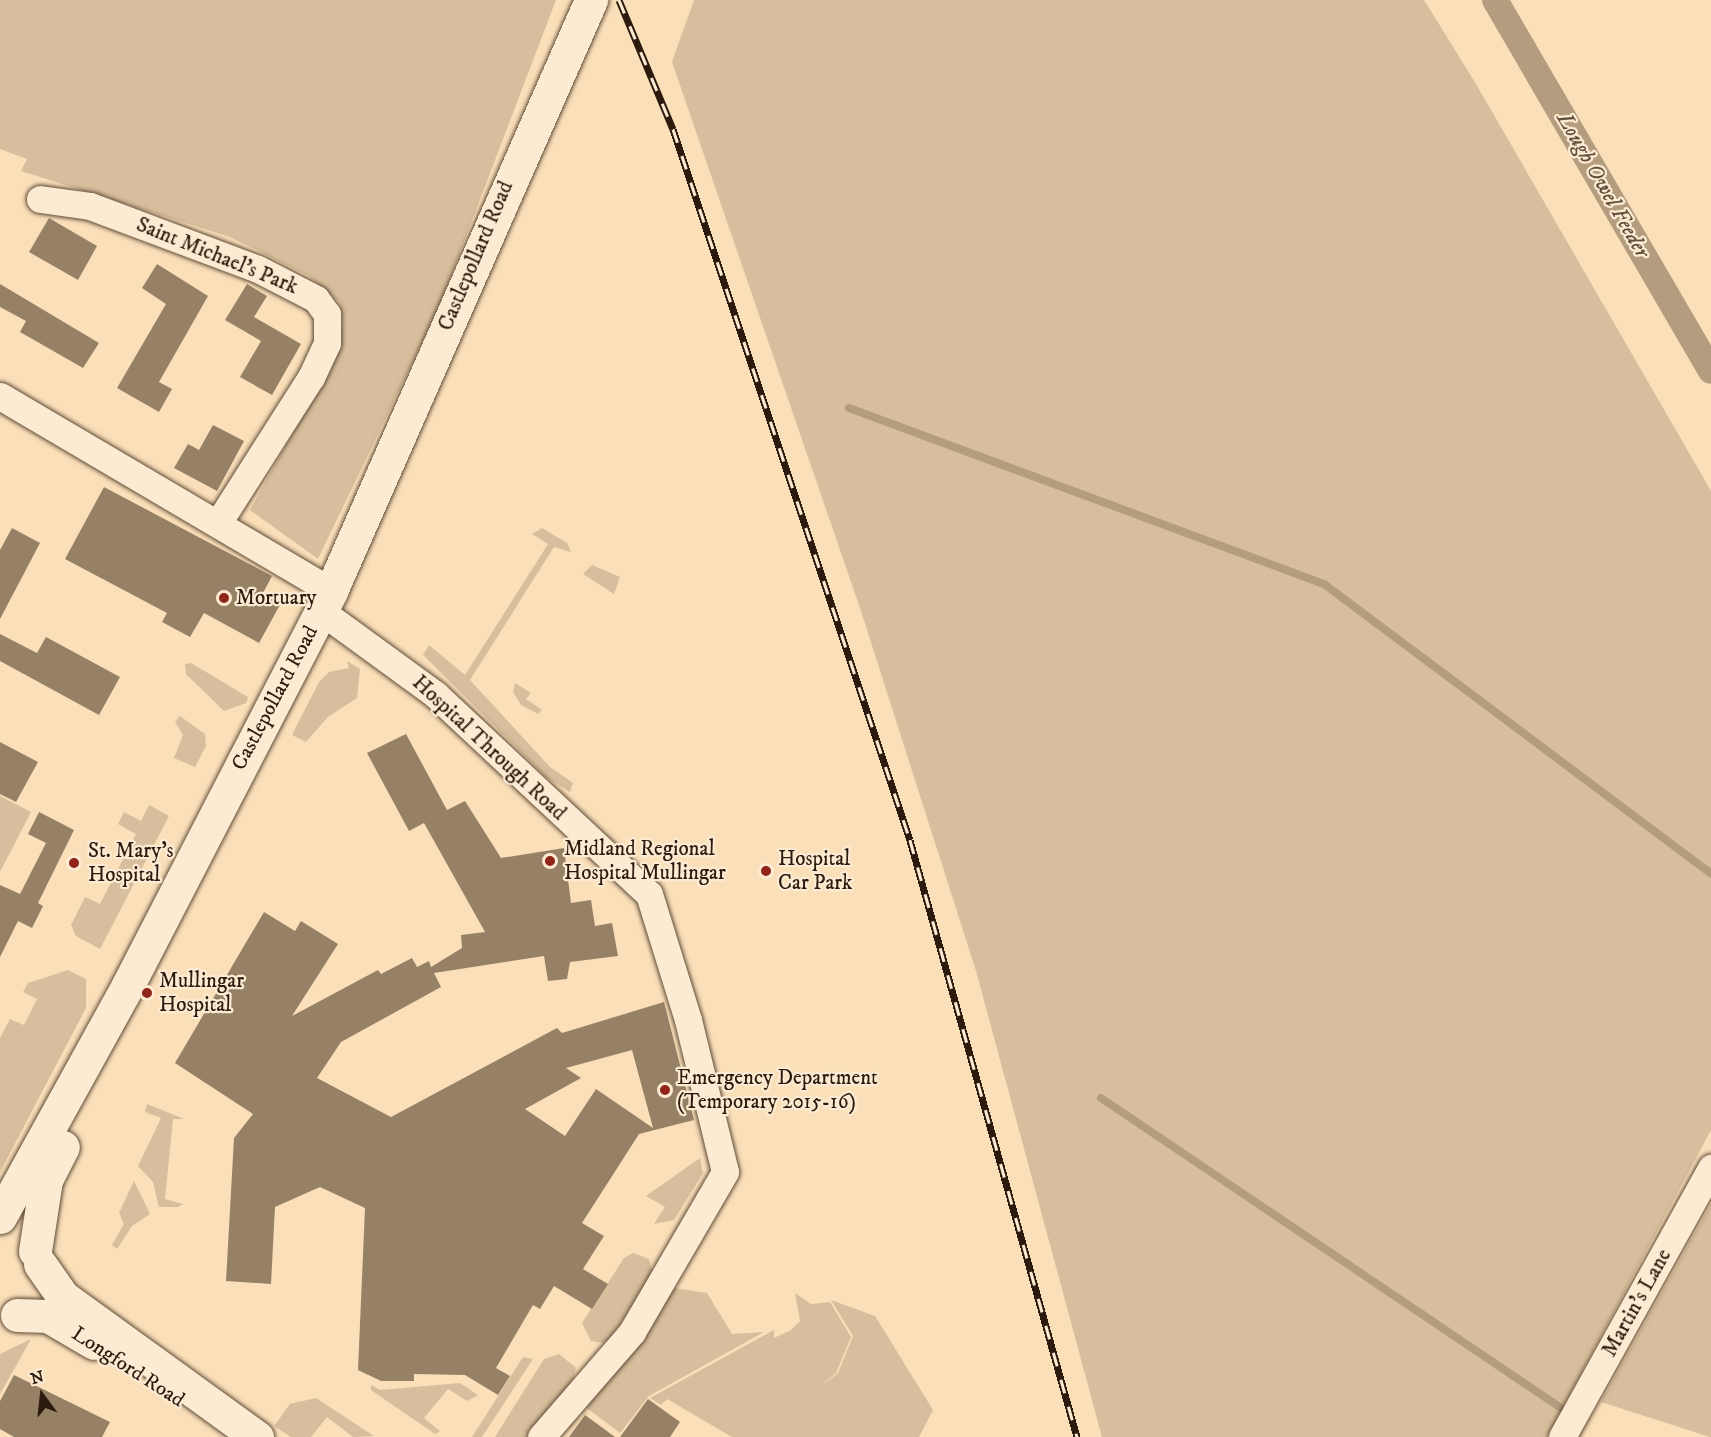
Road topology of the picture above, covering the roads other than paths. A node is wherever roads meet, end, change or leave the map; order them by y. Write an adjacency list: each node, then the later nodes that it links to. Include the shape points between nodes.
1 (591, 0): 5 (main road, Castlepollard Road, via 359,527)
2 (40, 199): 4 (street, Saint Michael's Park, via 90,206 258,268 316,299 327,314 327,343 311,377)
3 (0, 396): 4 (street)
4 (218, 524): 5 (street)
5 (328, 606): 7 (main road, Castlepollard Road, via 128,985); 9 (main road, via 46,1180); 13 (street, Hospital Through Road, via 436,695 649,894 713,1115 725,1172 699,1222 632,1332)
6 (1711, 1168): 14 (street, Martin's Lane)
7 (0, 1217)
8 (0, 1231): 9 (main road, via 19,1236)
9 (37, 1258): 10 (main road, via 38,1291); 12 (main road, via 62,1296)
10 (7, 1319): 11 (main road, Longford Road, via 48,1316)
11 (233, 1437)
12 (257, 1437)
13 (541, 1437)
14 (1563, 1437)

